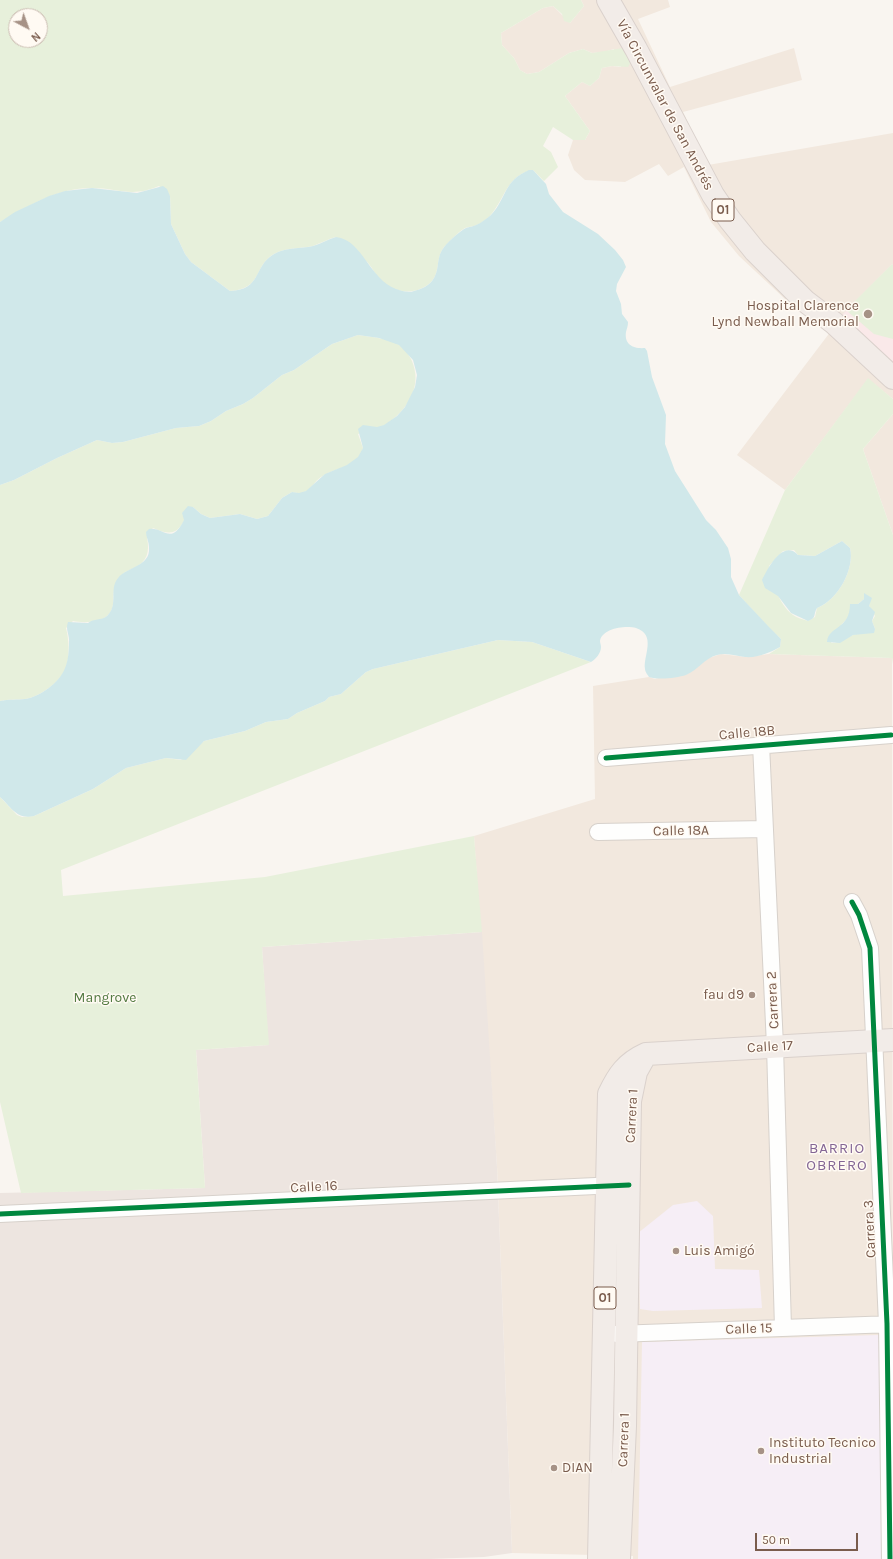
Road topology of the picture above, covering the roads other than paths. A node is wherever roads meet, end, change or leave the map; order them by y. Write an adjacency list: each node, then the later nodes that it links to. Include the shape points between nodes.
1 (608, 0): 2 (highway, Vía Circunvalar de San Andrés / 01, via 713,195 730,220 755,251 805,301 834,323)
2 (893, 378)
3 (891, 735): 4 (street, Calle 18B)
4 (761, 744): 5 (street, Calle 18B); 6 (street, Carrera 2)
5 (606, 758)
6 (765, 829): 7 (street, Calle 18A); 10 (street, Carrera 2)
7 (598, 832)
8 (852, 902): 9 (street, Carrera 3, via 870,948)
9 (883, 1041): 10 (highway, Calle 17 / 01); 13 (street, Carrera 3)
10 (775, 1046): 11 (highway, Calle 17 / 01); 16 (street, Carrera 2)
11 (646, 1054): 12 (highway, Carrera 1 / 01, via 628,1064 617,1076 609,1094)
12 (618, 1185): 14 (street, Calle 16); 17 (highway, Carrera 1 / 01); 18 (highway, Carrera 1 / 01)
13 (887, 1196): 15 (street, Carrera 3)
14 (0, 1214)
15 (890, 1324): 16 (street, Calle 15); 21 (street, Carrera 3)
16 (783, 1328): 17 (street, Calle 15)
17 (627, 1334): 18 (street, Calle 15); 20 (highway, Carrera 1 / 01)
18 (605, 1335): 19 (highway, Carrera 1 / 01)
19 (599, 1559)
20 (619, 1559)
21 (890, 1559)

